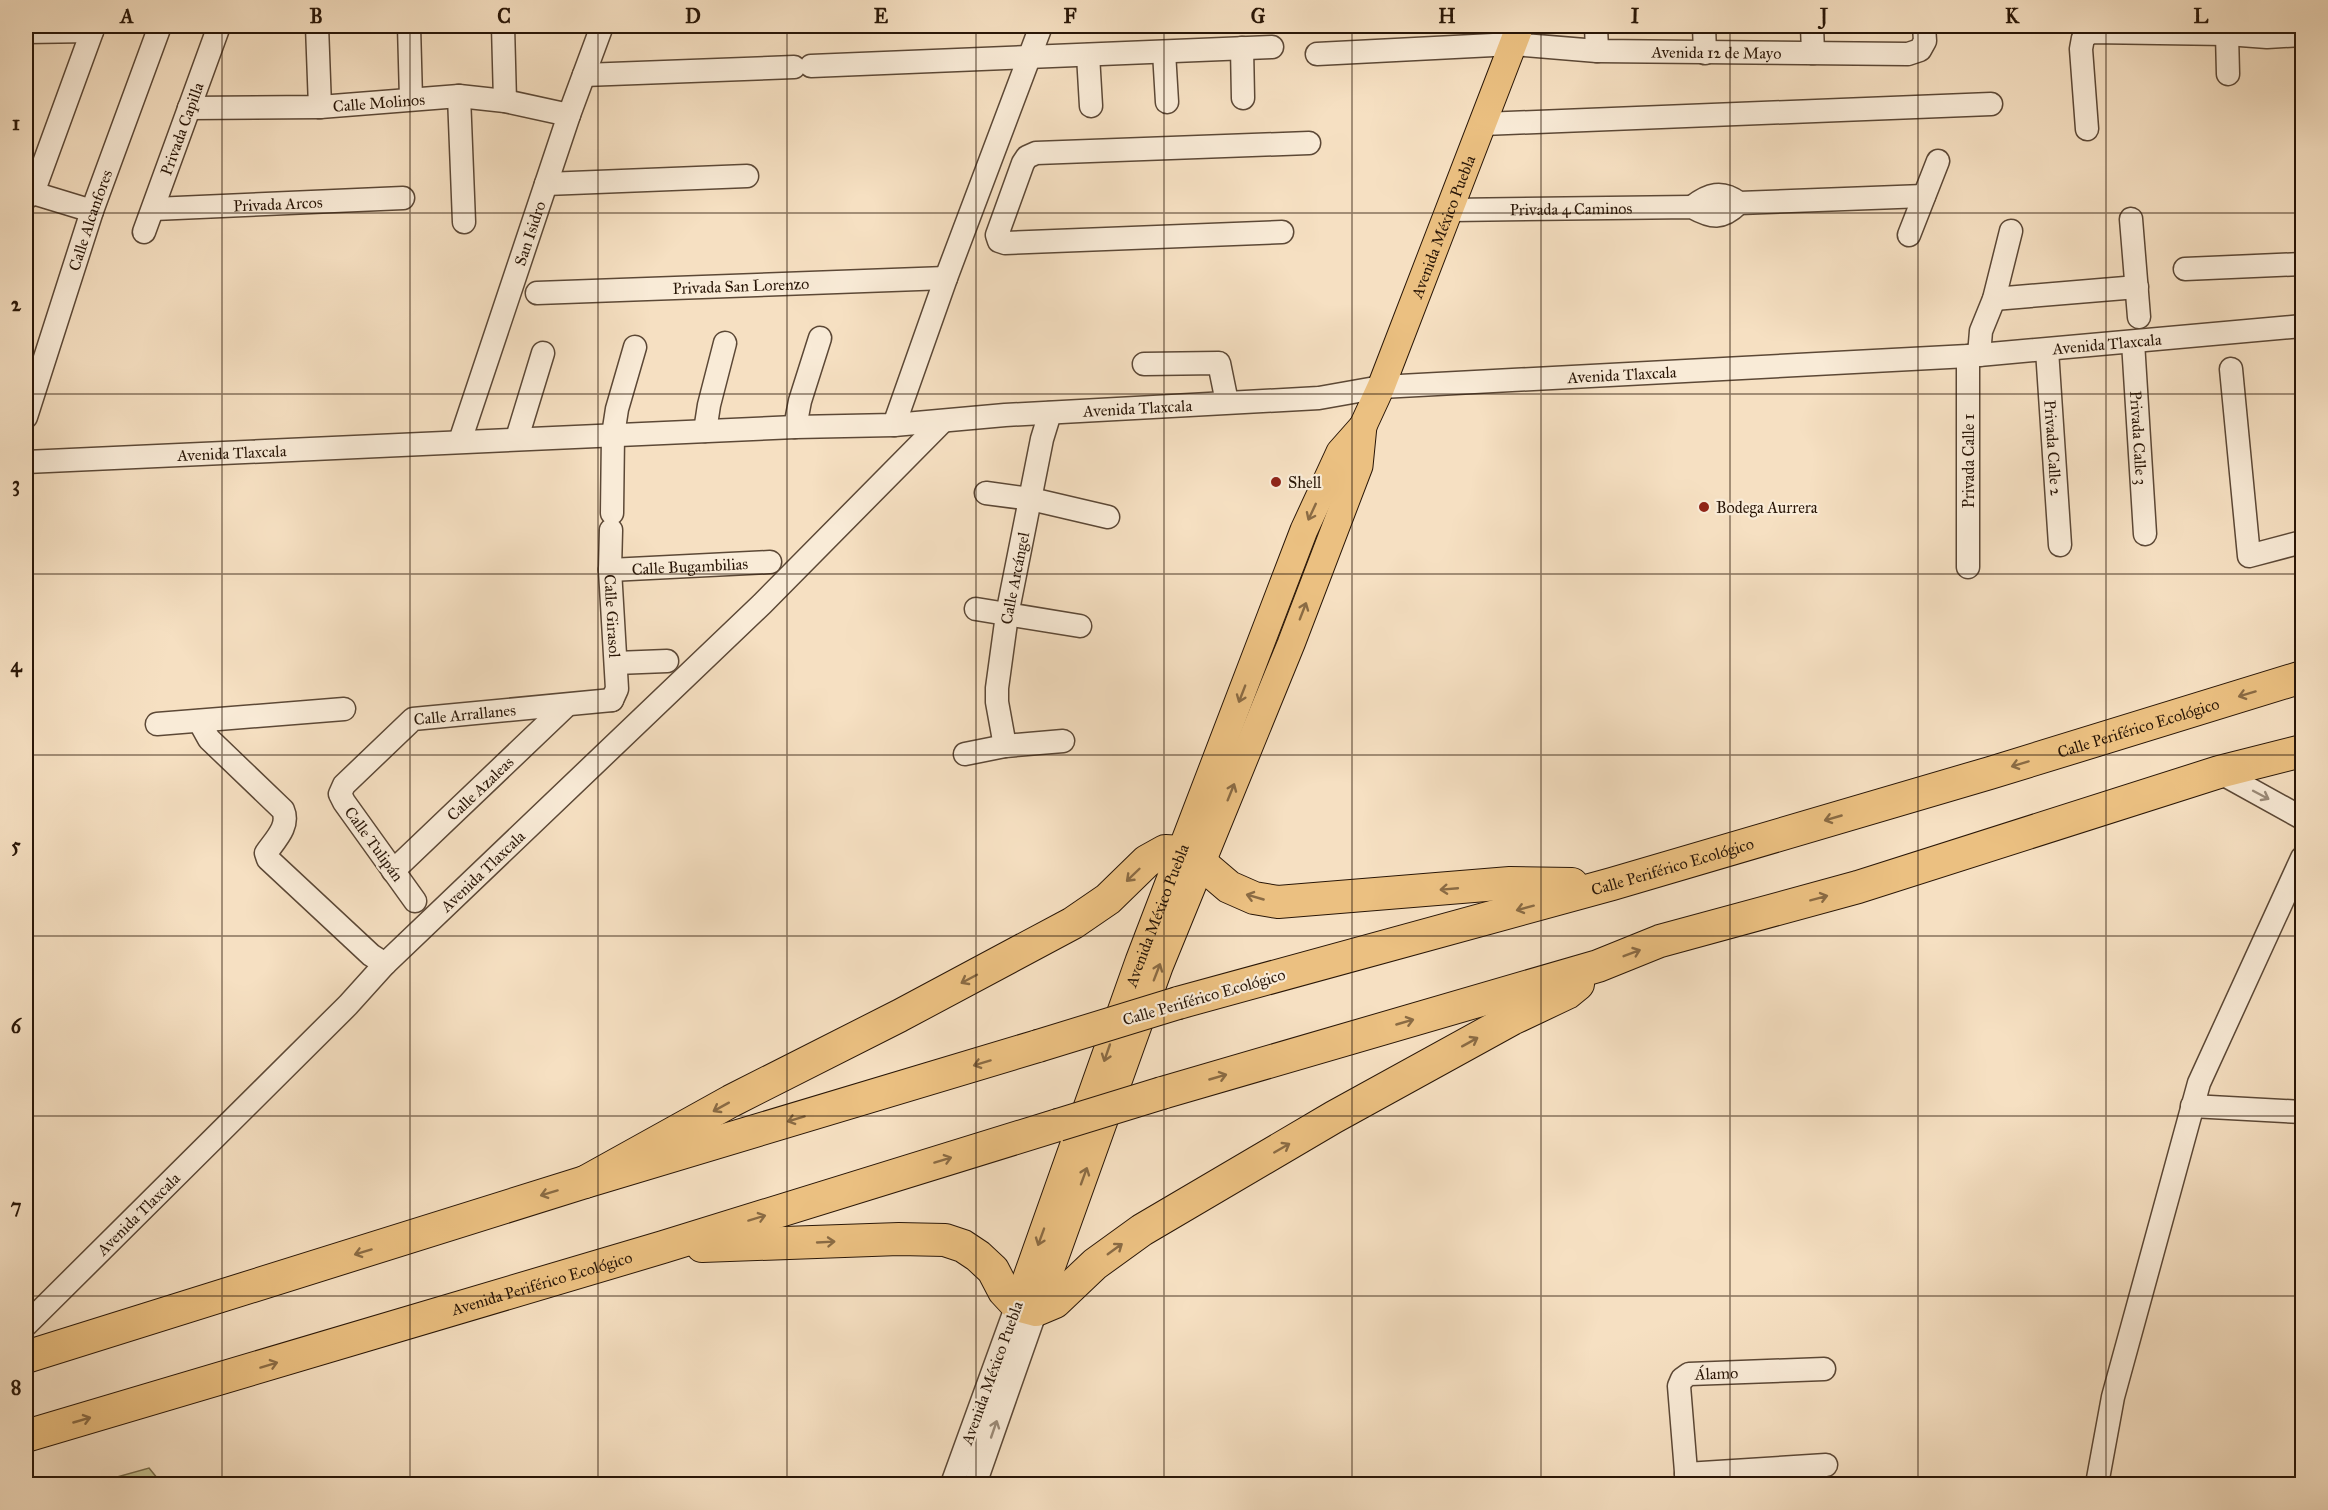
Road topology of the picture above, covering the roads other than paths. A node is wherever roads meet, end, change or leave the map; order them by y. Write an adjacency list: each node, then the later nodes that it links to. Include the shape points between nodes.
1 (160, 26): 51 (street, Calle Alcanfores)
2 (219, 26): 36 (street, Privada Capilla)
3 (317, 26): 35 (street)
4 (409, 26): 30 (street)
5 (503, 26): 31 (street)
6 (602, 26): 27 (street, San Isidro)
7 (1041, 26): 25 (street)
8 (1596, 26): 19 (street)
9 (1704, 26): 21 (street)
10 (1812, 26): 22 (street)
11 (1924, 26): 22 (street, Avenida 12 de Mayo, via 1925,41 1920,50 1908,54)
12 (93, 28): 14 (street); 45 (street)
13 (2234, 31): 16 (street, via 2267,37); 26 (street); 39 (street, via 2091,32 2083,38 2081,50)
14 (26, 32)
15 (1516, 34): 19 (street, Avenida 12 de Mayo); 23 (street, Avenida 12 de Mayo); 38 (main road, Avenida México Puebla)
16 (2302, 34)
17 (1272, 47): 18 (street)
18 (1242, 48): 20 (street); 29 (street)
19 (1597, 51): 21 (street, Avenida 12 de Mayo)
20 (1164, 52): 24 (street); 32 (street)
21 (1705, 53): 22 (street, Avenida 12 de Mayo)
22 (1813, 53)
23 (1317, 54)
24 (1088, 55): 25 (street); 34 (street)
25 (1028, 58): 27 (street); 44 (street)
26 (2228, 74)
27 (584, 75): 37 (street, San Isidro)
28 (459, 96): 30 (street, Calle Molinos); 31 (street, Calle Molinos); 53 (street)
29 (1243, 98)
30 (411, 99): 35 (street, Calle Molinos)
31 (505, 101): 37 (street, Calle Molinos)
32 (1167, 102)
33 (1991, 104): 38 (street)
34 (1091, 106)
35 (320, 107): 36 (street, Calle Molinos)
36 (189, 108): 49 (street, Privada Capilla)
37 (569, 115): 43 (street, San Isidro)
38 (1483, 124): 50 (main road, Avenida México Puebla)
39 (2087, 129)
40 (1309, 143): 48 (street, via 1036,153 1023,163)
41 (1938, 160): 46 (street)
42 (747, 176): 43 (street)
43 (546, 184): 85 (street, San Isidro)
44 (979, 194): 48 (street); 60 (street)
45 (29, 196): 51 (street)
46 (1924, 196): 50 (street, Privada 4 Caminos, via 1739,204 1729,195 1716,194 1692,207); 57 (street)
47 (403, 198): 49 (street, Privada Arcos)
48 (1008, 202): 56 (street, via 997,235 1005,243)
49 (154, 209): 55 (street, Privada Capilla)
50 (1451, 210): 75 (main road, Avenida México Puebla)
51 (92, 211): 78 (street, Calle Alcanfores)
52 (2131, 219): 61 (street)
53 (464, 222)
54 (2011, 231): 63 (street, Privada Calle 1)
55 (144, 232)
56 (1282, 232)
57 (1909, 235)
58 (2185, 269): 59 (street)
59 (2302, 269)
60 (946, 278): 62 (street, Privada San Lorenzo); 80 (street)
61 (2137, 287): 63 (street); 64 (street)
62 (537, 293)
63 (1994, 298): 72 (street, Privada Calle 1)
64 (2139, 317)
65 (2302, 326): 67 (street, Avenida Tlaxcala)
66 (820, 338): 81 (street)
67 (2133, 342): 70 (street, Avenida Tlaxcala); 90 (street, Privada Calle 3)
68 (725, 343): 82 (street)
69 (635, 347): 83 (street, Calle Girasol)
70 (2047, 350): 72 (street, Avenida Tlaxcala); 92 (street, Privada Calle 2)
71 (543, 353): 84 (street)
72 (1973, 355): 75 (street, Avenida Tlaxcala); 94 (street, Privada Calle 1)
73 (1144, 364): 76 (street, via 1219,363)
74 (2231, 369): 91 (street, via 2249,556)
75 (1381, 387): 76 (street, Avenida Tlaxcala, via 1319,398); 115 (main road, Avenida México Puebla, via 1363,426 1359,466 1287,655)
76 (1227, 402): 77 (street, Avenida Tlaxcala)
77 (1050, 413): 79 (street, Avenida Tlaxcala); 88 (street, Calle Arcángel)
78 (26, 417)
79 (942, 422): 80 (street, Avenida Tlaxcala); 105 (street, Avenida Tlaxcala, via 762,604)
80 (894, 425): 81 (street, Avenida Tlaxcala)
81 (795, 427): 82 (street, Avenida Tlaxcala)
82 (705, 431): 83 (street, Avenida Tlaxcala)
83 (613, 435): 84 (street, Avenida Tlaxcala); 95 (street, Calle Girasol)
84 (517, 438): 85 (street, Avenida Tlaxcala)
85 (460, 441): 86 (street, Avenida Tlaxcala)
86 (26, 462)
87 (986, 493): 88 (street)
88 (1031, 500): 89 (street); 97 (street, Calle Arcángel)
89 (1108, 517)
90 (2145, 534)
91 (2302, 542)
92 (2060, 545)
93 (770, 562): 95 (street, Calle Bugambilias)
94 (1968, 567)
95 (610, 570): 100 (street, Calle Girasol)
96 (976, 609): 97 (street)
97 (1007, 615): 98 (street); 109 (street, Calle Arcángel, via 997,702)
98 (1080, 626)
99 (667, 661): 100 (street)
100 (616, 663): 102 (street, Calle Girasol, via 618,689)
101 (2302, 677): 118 (highway, Calle Periférico Ecológico, one-way to 118)
102 (612, 700): 103 (street, Calle Arrallanes); 105 (street)
103 (567, 705): 113 (street, Calle Arrallanes, via 413,719); 117 (street, Calle Azaleas)
104 (344, 709): 106 (street)
105 (638, 720): 120 (street, Avenida Tlaxcala)
106 (199, 721): 107 (street); 120 (street, via 209,739 283,810 285,825 266,853 268,860)
107 (157, 723)
108 (1063, 741): 109 (street)
109 (1005, 746): 111 (street)
110 (2302, 752): 112 (highway)
111 (965, 754)
112 (2219, 772): 114 (street, one-way to 114); 121 (highway, one-way to 112, via 1660,941 1858,887)
113 (344, 785): 117 (street, Calle Tulipán, via 340,794 344,802)
114 (2302, 818)
115 (1192, 858): 118 (highway, one-way to 115, via 1510,883 1278,902 1254,898 1229,887); 124 (highway, one-way to 124, via 1165,851 1147,861 1108,899 1073,923 731,1101); 126 (main road, Avenida México Puebla, via 1159,967)
116 (2302, 858): 122 (street, via 2199,1083)
117 (393, 871): 119 (street, Calle Tulipán)
118 (1612, 884): 124 (highway, Calle Periférico Ecológico, one-way to 124, bridge, via 1178,1003)
119 (415, 901)
120 (385, 964): 127 (street, Avenida Tlaxcala)
121 (1598, 966): 125 (highway, Avenida Periférico Ecológico, one-way to 121, bridge, via 1162,1093); 126 (highway, one-way to 121, via 1055,1302 1095,1264 1142,1230 1334,1117 1567,993)
122 (2192, 1107): 123 (street); 135 (street, via 2113,1397)
123 (2302, 1112)
124 (585, 1182): 128 (highway, one-way to 128)
125 (663, 1247): 126 (highway, one-way to 126, via 945,1240 978,1256 993,1270 1004,1291); 130 (highway, Avenida Periférico Ecológico, one-way to 125)
126 (1026, 1307): 133 (street, Avenida México Puebla); 134 (street, Avenida México Puebla, one-way to 126)
127 (26, 1325)
128 (26, 1357)
129 (1824, 1369): 132 (street, Álamo, via 1689,1374 1682,1379 1679,1386)
130 (26, 1436)
131 (1826, 1465): 132 (street)
132 (1687, 1479)
133 (952, 1485)
134 (975, 1485)
135 (2097, 1485)

